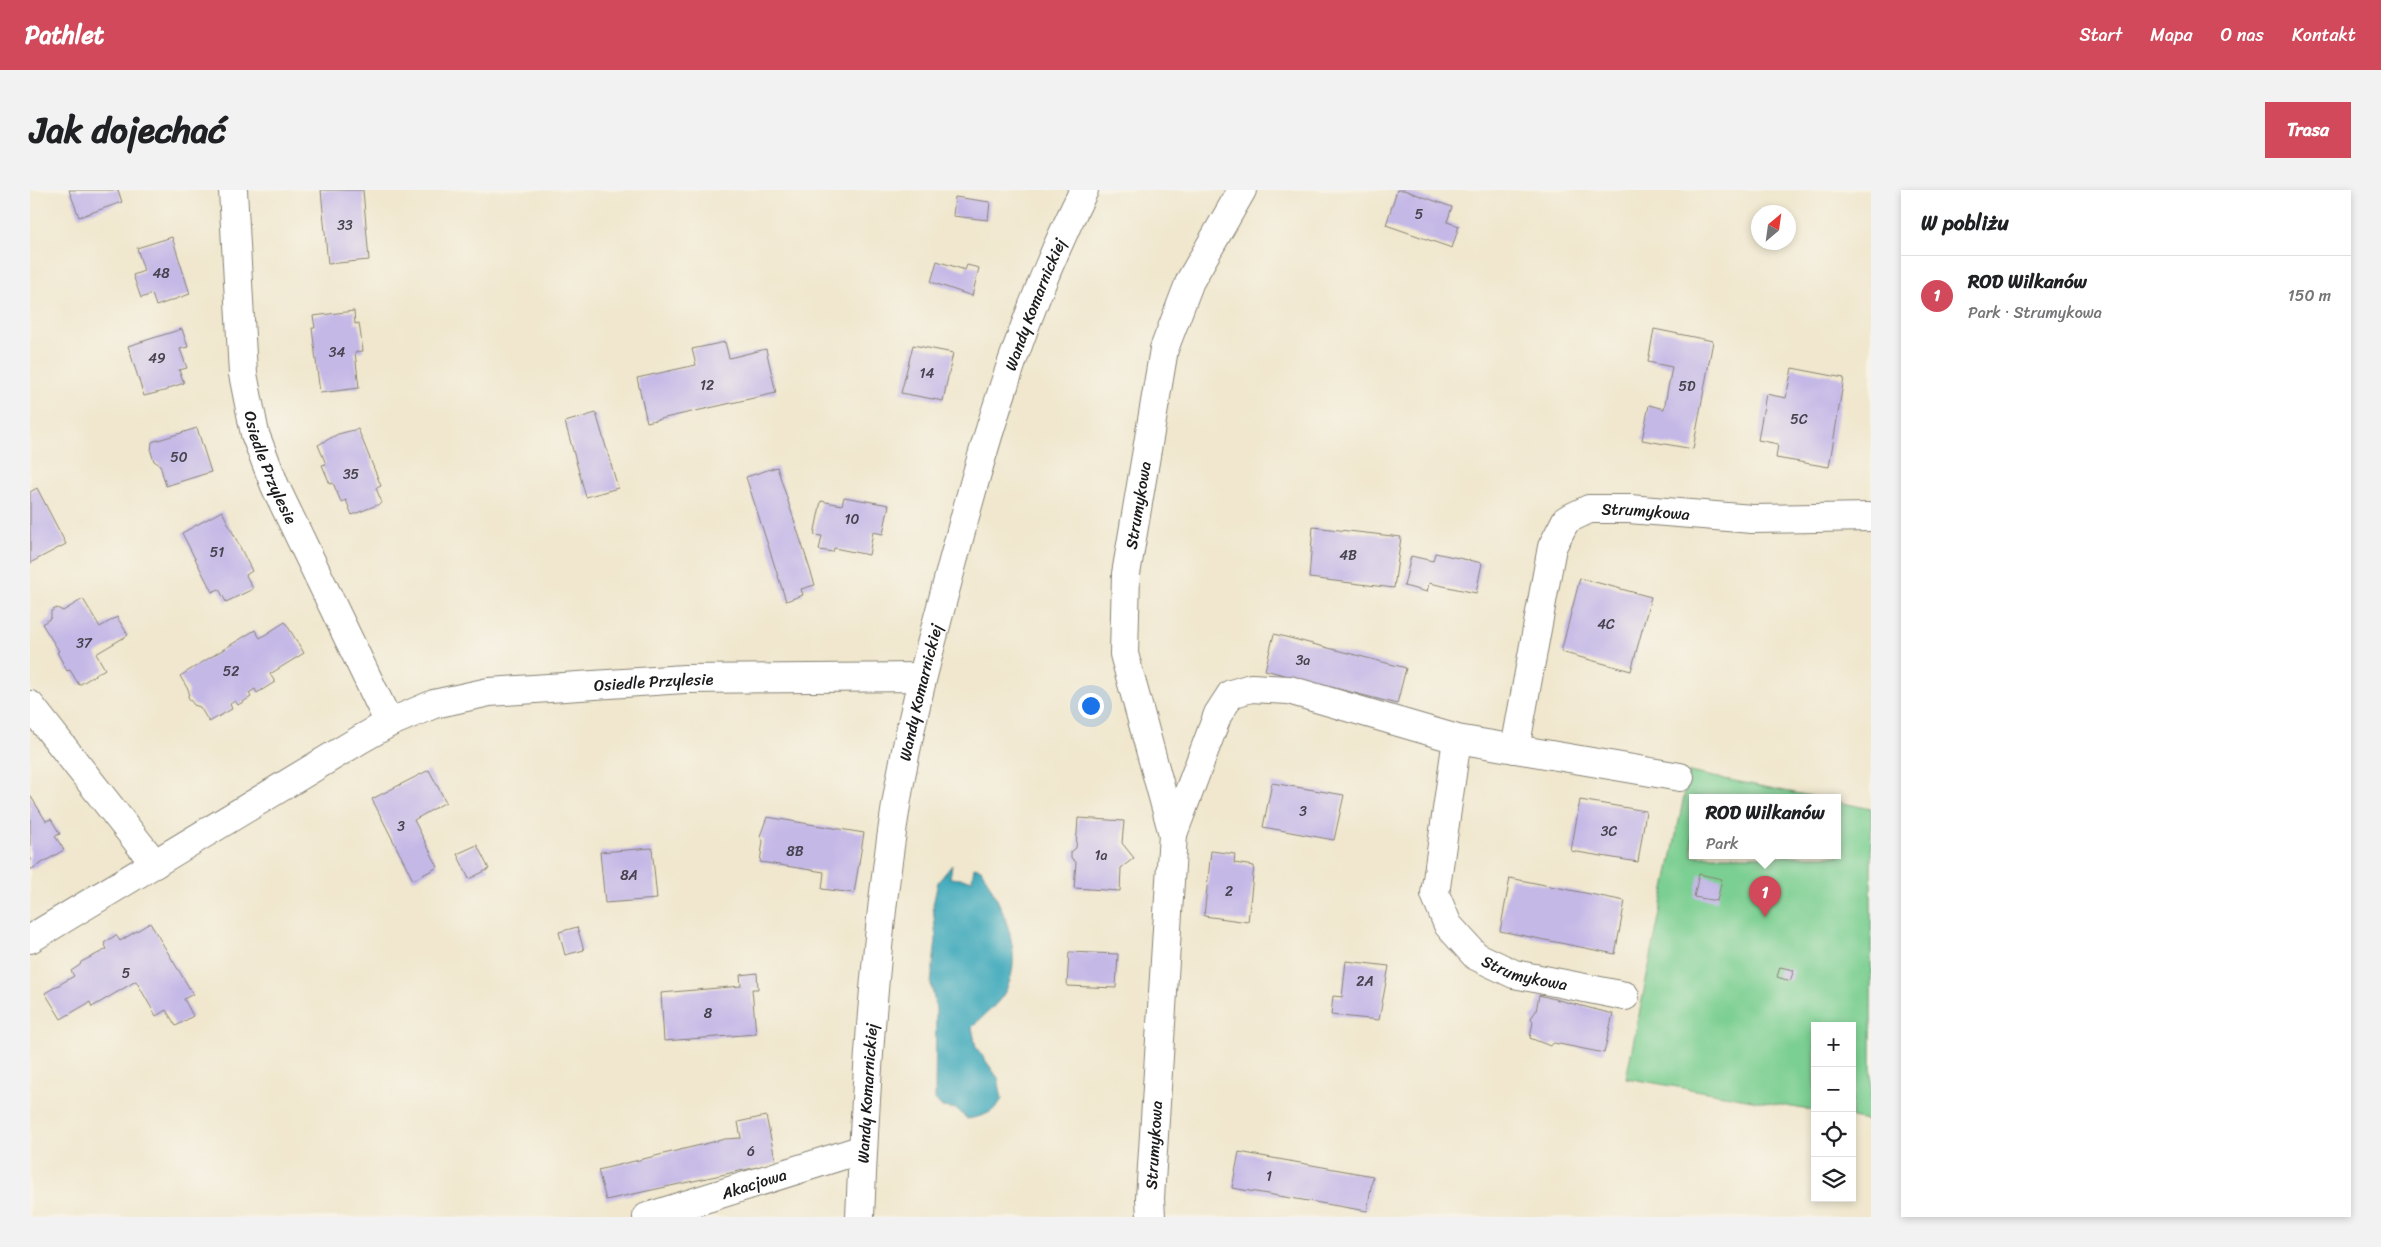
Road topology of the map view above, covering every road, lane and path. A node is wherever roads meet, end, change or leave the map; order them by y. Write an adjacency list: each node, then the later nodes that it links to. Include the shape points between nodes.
1 (233, 190): 7 (street, Osiedle Przylesie, via 243,374 255,434 275,486)
2 (1084, 190): 5 (street, Wandy Komarnickiej, via 1055,248 984,446)
3 (1242, 190): 11 (street, Strumykowa, via 1190,280 1164,348 1126,574 1124,654)
4 (1871, 517): 9 (street, Strumykowa, via 1752,519 1589,509 1566,520 1552,547)
5 (922, 677): 7 (street, Osiedle Przylesie, via 684,679 490,692 434,704); 15 (street, Wandy Komarnickiej, via 898,798 874,984)
6 (30, 705): 12 (street)
7 (389, 723): 12 (street, Osiedle Przylesie)
8 (1457, 739): 9 (street, Strumykowa); 11 (street, Strumykowa, via 1289,690 1252,688 1231,694 1218,714); 14 (street, Strumykowa, via 1435,894 1448,925 1476,956 1514,974)
9 (1515, 749): 10 (street, Strumykowa)
10 (1680, 777)
11 (1173, 834): 18 (street, Strumykowa)
12 (155, 864): 13 (street, Osiedle Przylesie)
13 (30, 939)
14 (1625, 996)
15 (863, 1149): 16 (street, Akacjowa); 17 (street, Wandy Komarnickiej)
16 (647, 1217)
17 (860, 1217)
18 (1151, 1217)

